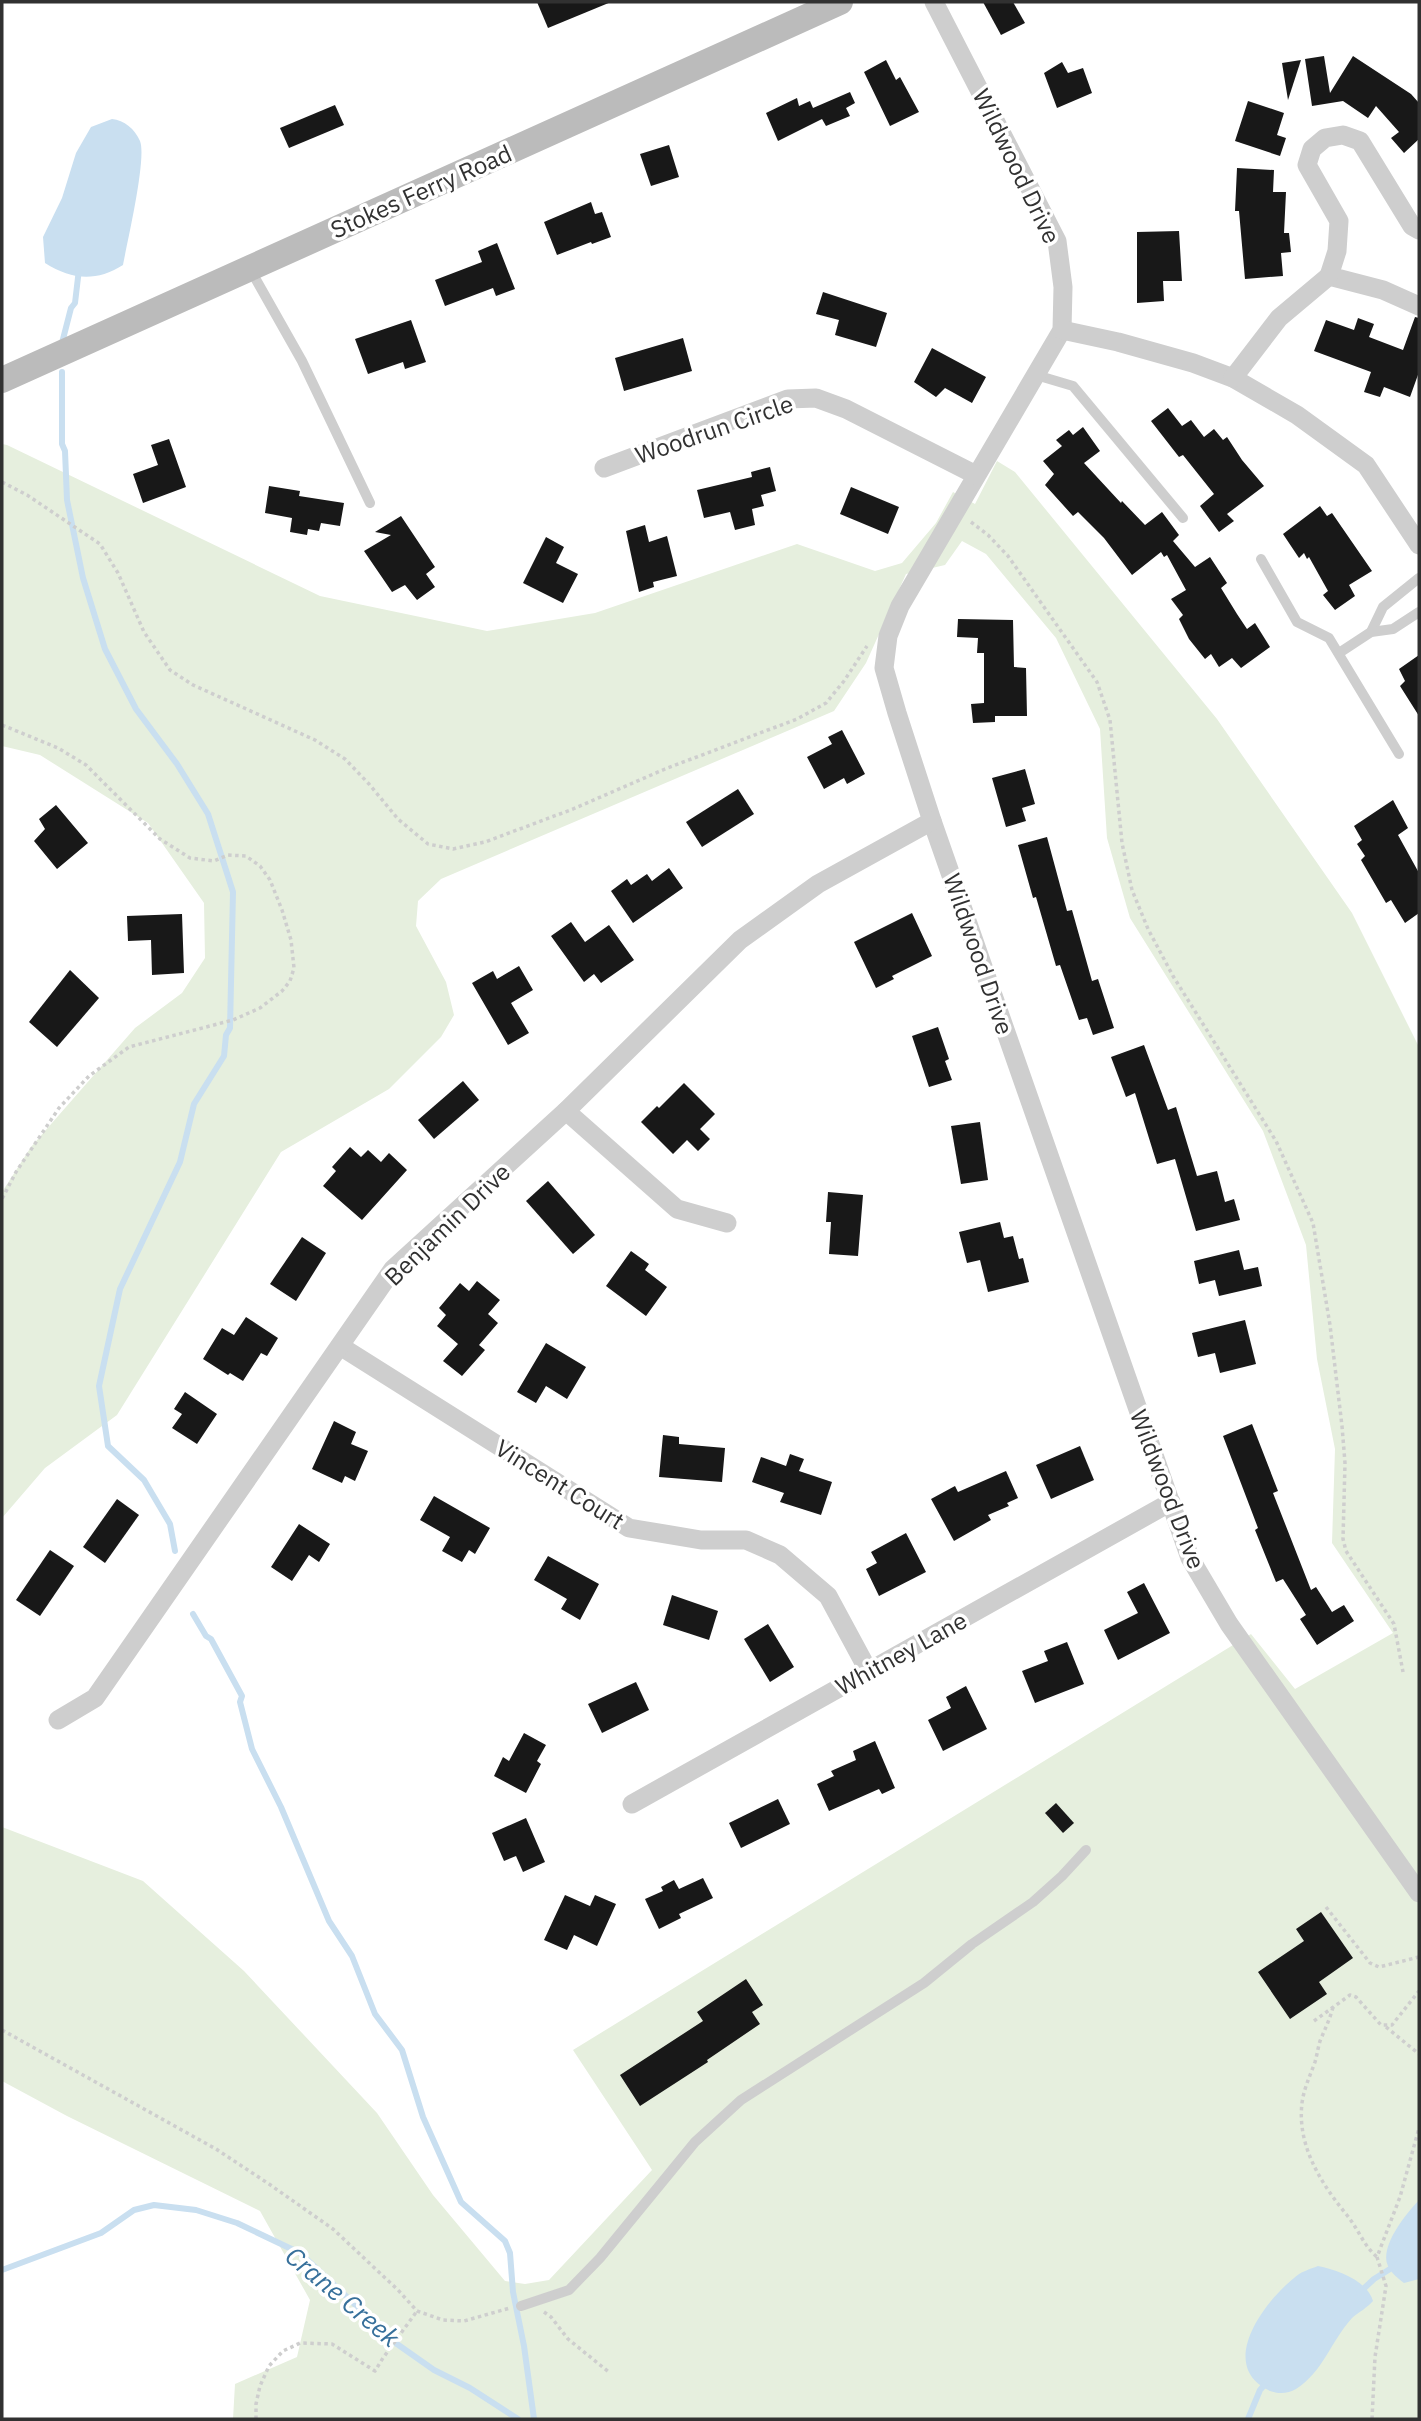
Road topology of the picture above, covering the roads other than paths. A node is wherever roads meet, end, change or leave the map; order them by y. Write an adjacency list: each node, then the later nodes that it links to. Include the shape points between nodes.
1 (840, 2): 4 (street, Stokes Ferry Road)
2 (934, 2): 7 (street, Wildwood Drive, via 1057,241)
3 (1419, 230): 5 (street, via 1412,226 1360,141 1343,135 1325,138 1312,149 1307,165 1339,221)
4 (250, 269): 10 (street, Stokes Ferry Road); 13 (lane, via 302,361)
5 (1329, 276): 6 (street, via 1383,290); 9 (street, via 1279,318)
6 (1419, 306)
7 (1062, 330): 8 (street, Wildwood Drive); 9 (street, via 1170,356)
8 (1036, 375): 12 (street, Wildwood Drive); 14 (lane, via 1073,386)
9 (1233, 378): 15 (street, via 1297,415 1366,465)
10 (2, 380)
11 (604, 468): 12 (street, Woodrun Circle, via 788,399 816,398)
12 (976, 475): 22 (street, Wildwood Drive, via 888,635 884,668)
13 (369, 503)
14 (1183, 518)
15 (1419, 545)
16 (1261, 559): 20 (lane, via 1297,622 1329,638)
17 (1419, 578): 19 (lane, via 1382,607)
18 (1419, 612): 19 (lane, via 1393,629)
19 (1371, 632): 20 (lane)
20 (1339, 653): 21 (lane)
21 (1399, 754)
22 (932, 821): 23 (street, Benjamin Drive, via 818,884 740,940); 26 (street, Wildwood Drive)
23 (566, 1111): 24 (street, via 677,1209); 25 (street, Benjamin Drive, via 393,1269)
24 (727, 1223)
25 (340, 1346): 27 (street, Vincent Court, via 629,1528 701,1539 746,1540 780,1555 828,1596); 28 (street, Benjamin Drive, via 95,1698)
26 (1171, 1502): 27 (street, Whitney Lane); 31 (street, Wildwood Drive, via 1190,1558 1229,1624)
27 (869, 1672): 29 (street, Whitney Lane)
28 (58, 1720)
29 (632, 1804)
30 (1086, 1850): 32 (lane, via 1033,1902 924,1983 741,2100 695,2142 569,2290)
31 (1419, 1893)
32 (521, 2306)

